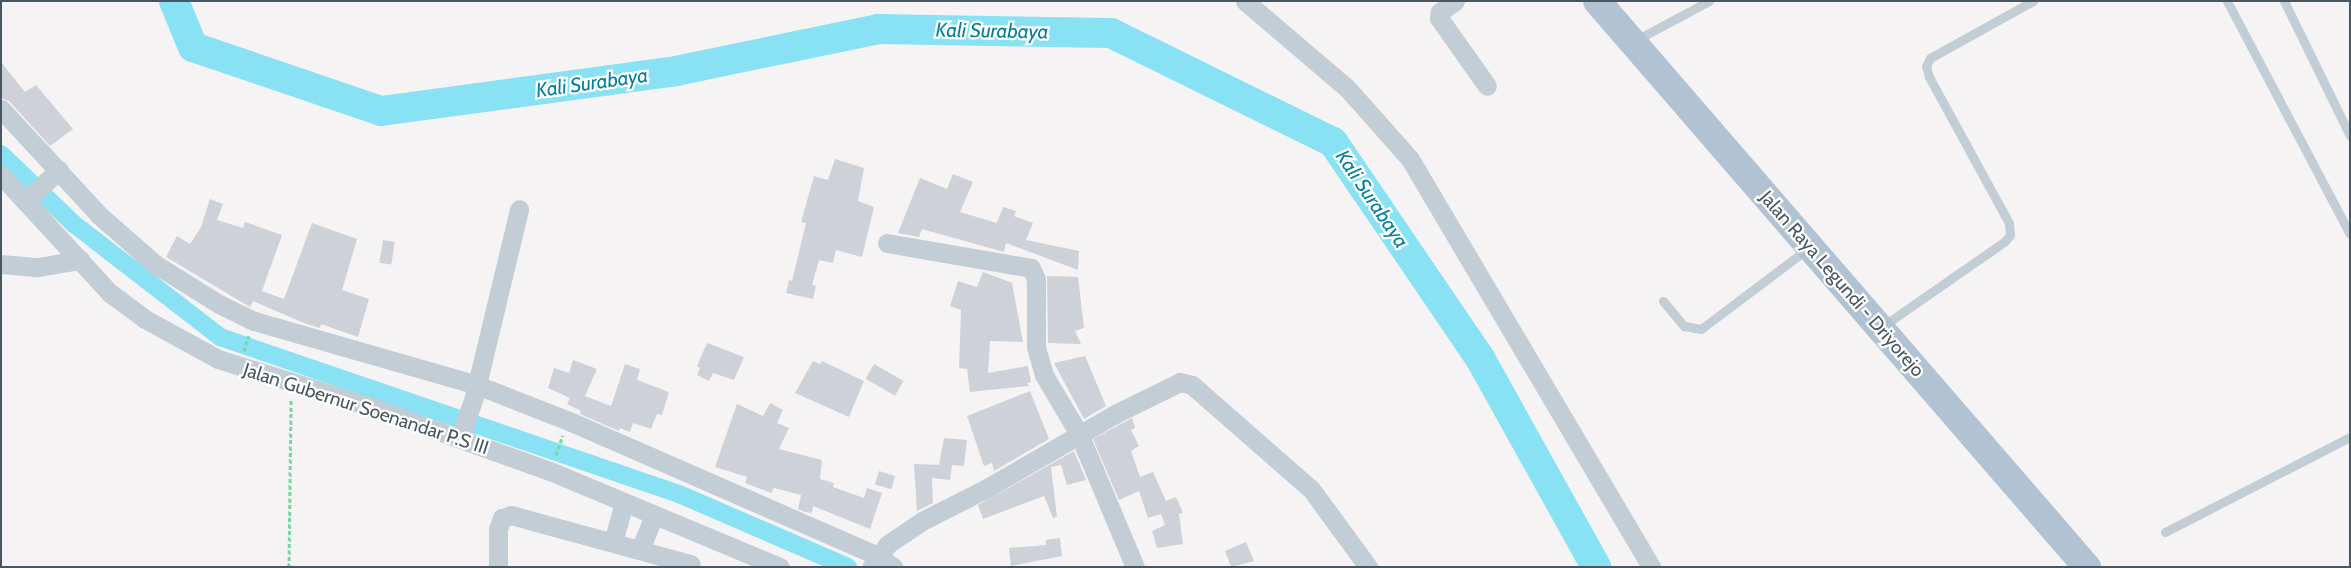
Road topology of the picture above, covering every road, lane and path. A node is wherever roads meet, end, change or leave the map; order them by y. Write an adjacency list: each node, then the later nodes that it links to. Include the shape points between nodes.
1 (1245, 1): 44 (street, via 1347,88 1392,134)
2 (1455, 1): 9 (street, via 1440,12 1439,18)
3 (1597, 1): 8 (main road, Jalan Raya Legundi - Driyorejo)
4 (1709, 1): 8 (lane)
5 (2034, 1): 22 (lane, via 1927,61 1929,77 2011,228 2004,242)
6 (2227, 1): 16 (lane)
7 (2284, 1): 11 (lane)
8 (1640, 38): 18 (main road, Jalan Raya Legundi - Driyorejo)
9 (1487, 86)
10 (1, 109): 12 (street)
11 (2350, 136)
12 (56, 173): 14 (street); 26 (street, via 155,264 218,304 254,321)
13 (1, 175): 14 (street, Jalan Gubernur Soenandar P.S III)
14 (28, 198): 19 (street, Jalan Gubernur Soenandar P.S III)
15 (519, 209): 26 (street)
16 (2350, 234)
17 (887, 244): 29 (street, via 1031,268 1036,279 1039,361)
18 (1810, 247): 21 (lane, via 1701,329 1684,326); 22 (main road, Jalan Raya Legundi - Driyorejo)
19 (80, 260): 20 (street, via 38,267); 25 (street, Jalan Gubernur Soenandar P.S III, via 110,293 145,319 218,359)
20 (1, 264)
21 (1663, 301)
22 (1888, 322): 45 (main road, Jalan Raya Legundi - Driyorejo)
23 (252, 330): 24 (path)
24 (242, 358)
25 (291, 383): 28 (street, Jalan Gubernur Soenandar P.S III); 39 (path)
26 (476, 391): 28 (street); 37 (street, via 569,421)
27 (565, 430): 31 (path)
28 (462, 432): 32 (street, Jalan Gubernur Soenandar P.S III)
29 (1079, 434): 37 (street, via 987,488 922,521); 42 (street); 43 (street, via 1169,386 1180,382 1192,385 1311,489)
30 (2350, 438): 34 (lane)
31 (553, 463)
32 (624, 503): 33 (street, Jalan Gubernur Soenandar P.S III); 35 (street)
33 (654, 516): 36 (street); 41 (street, Jalan Gubernur Soenandar P.S III)
34 (2165, 532)
35 (613, 542): 36 (street); 40 (street, via 511,515 502,518 498,529)
36 (640, 550): 38 (street)
37 (879, 563)
38 (694, 566)
39 (289, 567)
40 (498, 567)
41 (780, 567)
42 (1135, 567)
43 (1368, 567)
44 (1651, 567)
45 (2087, 567)

